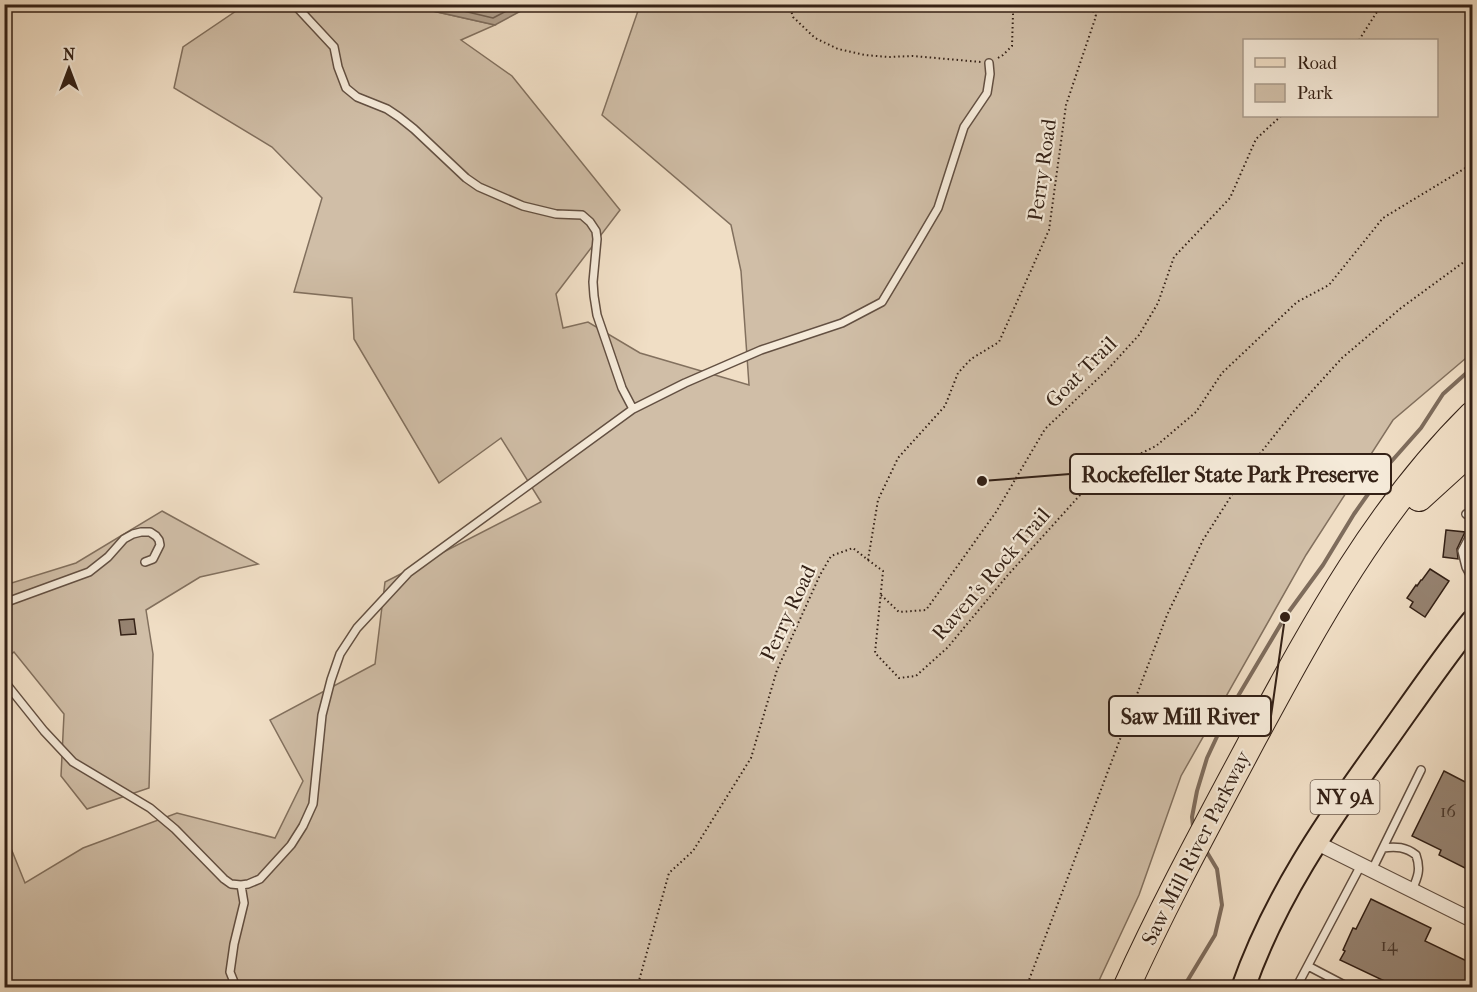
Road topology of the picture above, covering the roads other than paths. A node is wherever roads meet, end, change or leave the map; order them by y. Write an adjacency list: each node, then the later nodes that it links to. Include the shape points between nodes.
1 (294, 4): 3 (lane, via 334,47 346,88 399,117 479,188 523,206 582,215 590,222 597,239 593,282 597,315)
2 (989, 63): 3 (lane, via 987,93 964,127 938,208 882,302 842,323 761,350)
3 (633, 410): 19 (lane, via 408,573 357,628 340,654 322,715 313,804 291,845 260,879)
4 (1473, 415): 16 (highway, Saw Mill River Parkway, via 1409,487 1356,558 1311,633)
5 (1473, 437): 7 (highway, Saw Mill River Parkway)
6 (1473, 450): 7 (highway)
7 (1419, 498): 16 (highway, Saw Mill River Parkway, via 1344,605)
8 (1473, 532): 10 (lane, via 1462,551)
9 (145, 562): 11 (lane, via 153,559 160,545 150,532 124,539 89,572)
10 (1472, 574)
11 (4, 603)
12 (1473, 622): 15 (main road, NY 9A)
13 (4, 681): 19 (lane, via 73,762 150,808 224,879)
14 (1421, 770): 17 (lane)
15 (1315, 842): 18 (street); 26 (main road, NY 9A, via 1275,910)
16 (1204, 846): 24 (highway, Saw Mill River Parkway); 25 (highway, Saw Mill River Parkway)
17 (1383, 848): 18 (lane); 20 (lane, via 1396,846 1416,855 1419,875)
18 (1367, 867): 20 (street); 22 (lane)
19 (242, 885): 23 (lane, via 244,903 230,972)
20 (1412, 891): 21 (street)
21 (1473, 920)
22 (1308, 966): 27 (lane); 28 (lane)
23 (236, 987)
24 (1126, 987)
25 (1143, 987)
26 (1243, 987)
27 (1296, 987)
28 (1350, 987)

